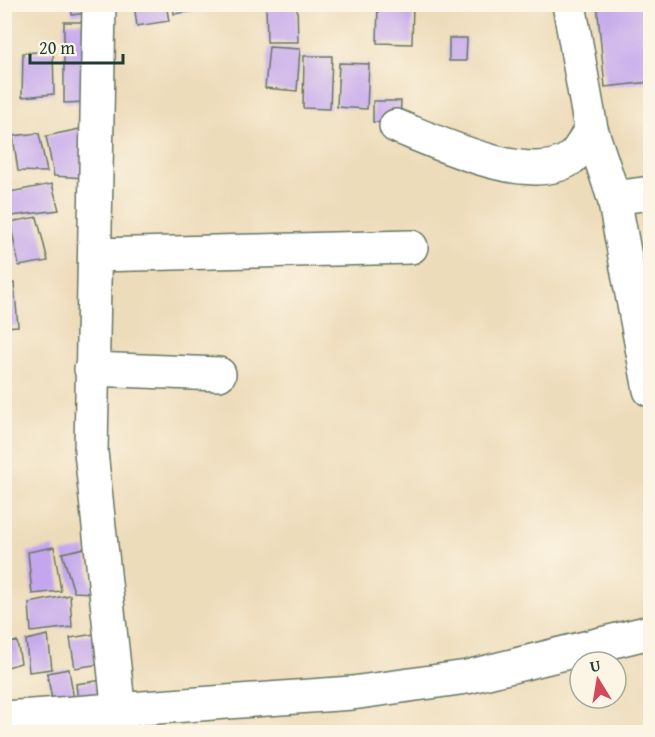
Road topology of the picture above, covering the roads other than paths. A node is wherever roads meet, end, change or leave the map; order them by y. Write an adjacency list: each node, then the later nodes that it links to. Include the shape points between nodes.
1 (99, 4): 8 (street)
2 (569, 4): 4 (street)
3 (396, 126): 4 (street, via 464,153 531,167 552,166 573,157)
4 (591, 129): 6 (street)
5 (651, 193): 6 (street)
6 (614, 198): 11 (street)
7 (411, 248): 8 (street)
8 (95, 255): 9 (street)
9 (91, 369): 10 (street); 14 (street, via 91,452)
10 (219, 374)
11 (651, 390)
12 (651, 632): 14 (street, via 467,677)
13 (4, 718): 14 (street)
14 (120, 721)

